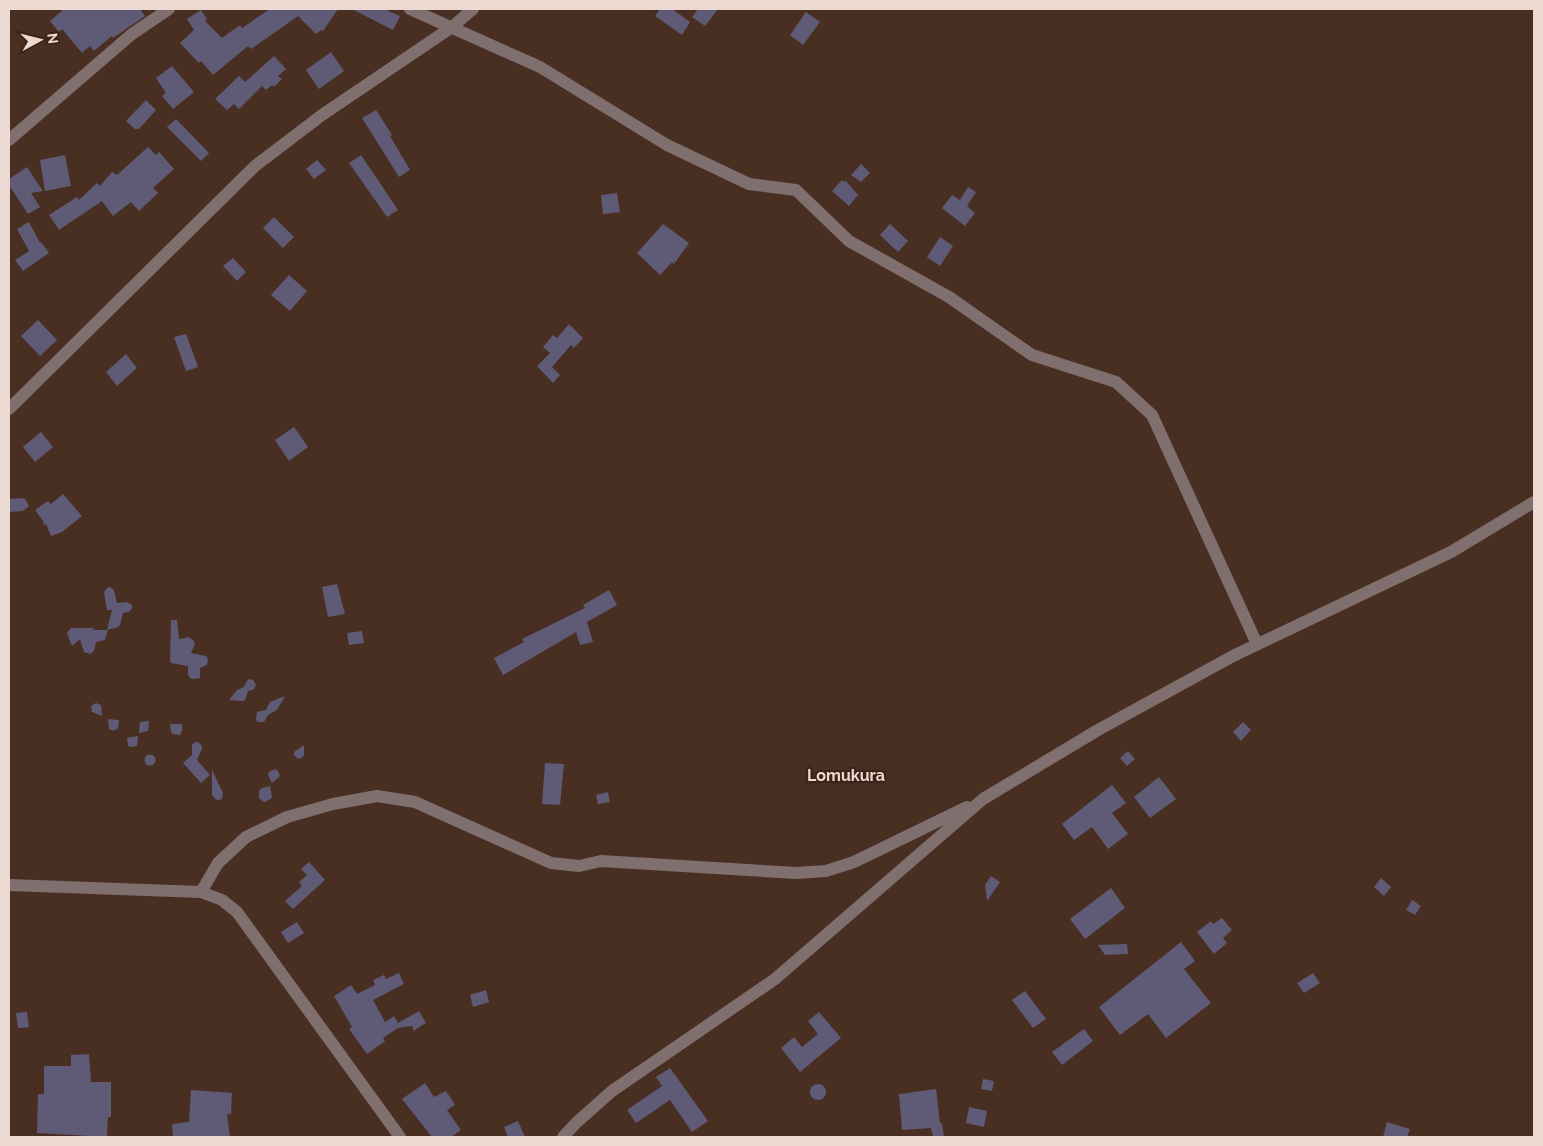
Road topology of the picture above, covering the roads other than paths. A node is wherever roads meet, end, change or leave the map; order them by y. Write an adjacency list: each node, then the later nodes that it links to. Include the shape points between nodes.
1 (169, 9): 5 (street, via 132,34)
2 (410, 9): 4 (street)
3 (474, 9): 4 (street)
4 (452, 28): 6 (street, via 322,115 254,166); 8 (street, via 540,66 667,145 749,184 796,190 849,241 949,297 1032,355 1116,382 1152,415)
5 (9, 140)
6 (9, 409)
7 (1534, 502): 8 (street, via 1451,552)
8 (1258, 644): 9 (street, via 1098,730)
9 (983, 799): 11 (street, via 854,862 826,871 796,873 601,861 579,866 551,863 415,802 377,796 287,817 246,837 218,863); 13 (street, via 775,979 612,1091)
10 (9, 886): 11 (street)
11 (201, 892): 12 (street, via 222,900 236,912)
12 (400, 1137)
13 (563, 1137)

